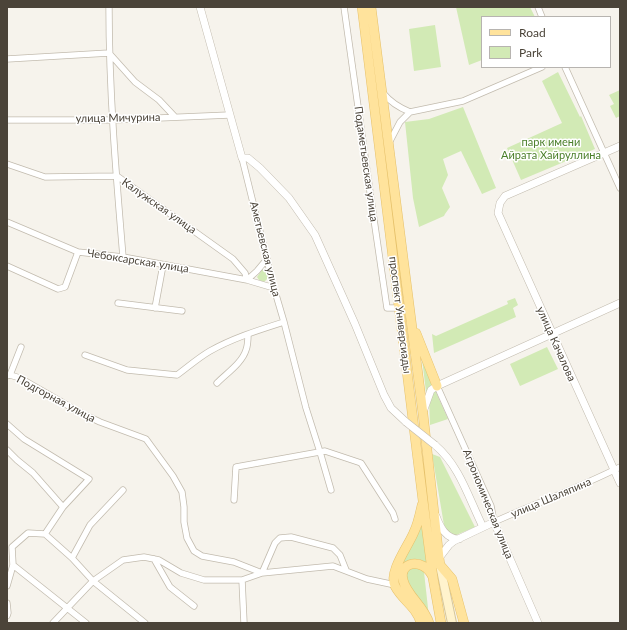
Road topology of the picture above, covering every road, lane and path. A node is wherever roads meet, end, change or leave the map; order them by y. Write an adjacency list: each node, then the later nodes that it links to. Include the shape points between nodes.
1 (109, 7): 6 (street)
2 (200, 7): 12 (street, Аметьевская улица)
3 (344, 7): 34 (street, Подаметьевская улица, via 387,308)
4 (362, 7): 34 (main road, проспект Универсиады)
5 (371, 7): 10 (main road, проспект Универсиады)
6 (109, 54): 7 (street); 13 (street, via 135,82 159,100); 15 (street)
7 (7, 59)
8 (540, 68): 11 (street, via 463,101)
9 (565, 68): 18 (street)
10 (381, 89): 11 (street, via 388,99); 17 (main road, проспект Универсиады)
11 (410, 112): 17 (street, via 397,127)
12 (229, 115): 13 (street, улица Мичурина); 19 (street, Аметьевская улица)
13 (175, 117): 15 (street, улица Мичурина)
14 (7, 120): 15 (street, улица Мичурина)
15 (112, 120): 21 (street)
16 (620, 146): 18 (street)
17 (388, 147): 37 (main road, проспект Универсиады)
18 (604, 153): 22 (street); 39 (street, улица Качалова, via 505,196 500,203 498,213)
19 (242, 158): 26 (street, Аметьевская улица); 59 (street, bridge, via 248,158 260,168 302,214 315,235 391,408 444,453 452,463)
20 (7, 164): 21 (street, Калужская улица, via 44,177)
21 (117, 176): 25 (street); 29 (street, Калужская улица, via 233,258 245,273)
22 (620, 188)
23 (7, 222): 24 (street, Чебоксарская улица)
24 (78, 252): 25 (street, Чебоксарская улица); 28 (street, via 64,288 58,289)
25 (123, 258): 27 (street, Чебоксарская улица)
26 (267, 259): 29 (street); 30 (street, Аметьевская улица)
27 (163, 265): 29 (street, Чебоксарская улица); 33 (street)
28 (7, 266)
29 (247, 280): 30 (street, Чебоксарская улица)
30 (274, 288): 36 (street, Аметьевская улица)
31 (118, 303): 33 (street)
32 (620, 303): 39 (street)
33 (155, 308): 35 (street)
34 (399, 308): 54 (main road, проспект Универсиады)
35 (182, 311)
36 (284, 322): 38 (street); 48 (street, Аметьевская улица)
37 (412, 322): 44 (main road); 45 (main road, проспект Универсиады)
38 (248, 334): 41 (street, via 209,352 177,375 127,370); 43 (street, via 245,354)
39 (552, 334): 44 (street); 49 (street, улица Качалова)
40 (21, 347): 42 (street)
41 (85, 355)
42 (8, 375): 67 (street, Подгорная улица, via 20,378 100,422 146,439 182,492 187,538 194,551 202,556 234,562)
43 (217, 383)
44 (437, 386): 45 (street, via 431,390); 58 (street, Агрономическая улица, via 491,506)
45 (423, 414): 56 (main road, проспект Универсиады)
46 (7, 424): 55 (street, via 24,439 89,479)
47 (7, 450): 55 (street, via 33,473)
48 (320, 452): 52 (street, Аметьевская улица); 53 (street, via 236,467); 57 (street, via 324,451 361,463)
49 (617, 469): 50 (street, улица Качалова); 58 (street, улица Шаляпина)
50 (620, 483)
51 (123, 490): 62 (street, via 90,526)
52 (331, 490)
53 (234, 500)
54 (423, 501): 68 (main road, проспект Универсиады); 71 (main road, via 414,532 396,568 393,577)
55 (63, 507): 60 (street)
56 (434, 511): 61 (street, via 445,533 454,539); 64 (main road, проспект Универсиады)
57 (395, 519)
58 (494, 522): 59 (street, улица Шаляпина); 86 (street, Агрономическая улица)
59 (483, 527): 61 (street, улица Шаляпина)
60 (45, 534): 62 (street); 65 (street, via 28,533 12,547)
61 (460, 539): 64 (street, улица Шаляпина, via 449,545)
62 (72, 558): 70 (street)
63 (154, 559): 69 (street, via 181,573 204,580); 70 (street, via 144,557 123,560); 74 (street, via 170,587)
64 (440, 562): 84 (main road); 85 (main road, via 452,579)
65 (13, 565): 72 (street); 75 (street)
66 (346, 570): 67 (street, via 333,566); 67 (street, via 333,548 291,537 280,538 275,543); 71 (street)
67 (262, 573): 69 (street)
68 (433, 578): 82 (main road, via 427,568 419,563 413,563 404,570 402,578 428,618); 83 (main road, проспект Универсиады)
69 (242, 580): 80 (street)
70 (93, 581): 75 (street); 79 (street)
71 (395, 585): 81 (main road, via 413,607)
72 (7, 586)
73 (7, 603): 76 (street)
74 (194, 606)
75 (67, 608): 77 (street); 78 (street)
76 (7, 616)
77 (54, 623)
78 (86, 623)
79 (145, 623)
80 (244, 623)
81 (421, 623)
82 (428, 623)
83 (441, 623)
84 (452, 623)
85 (464, 623)
86 (538, 623)

